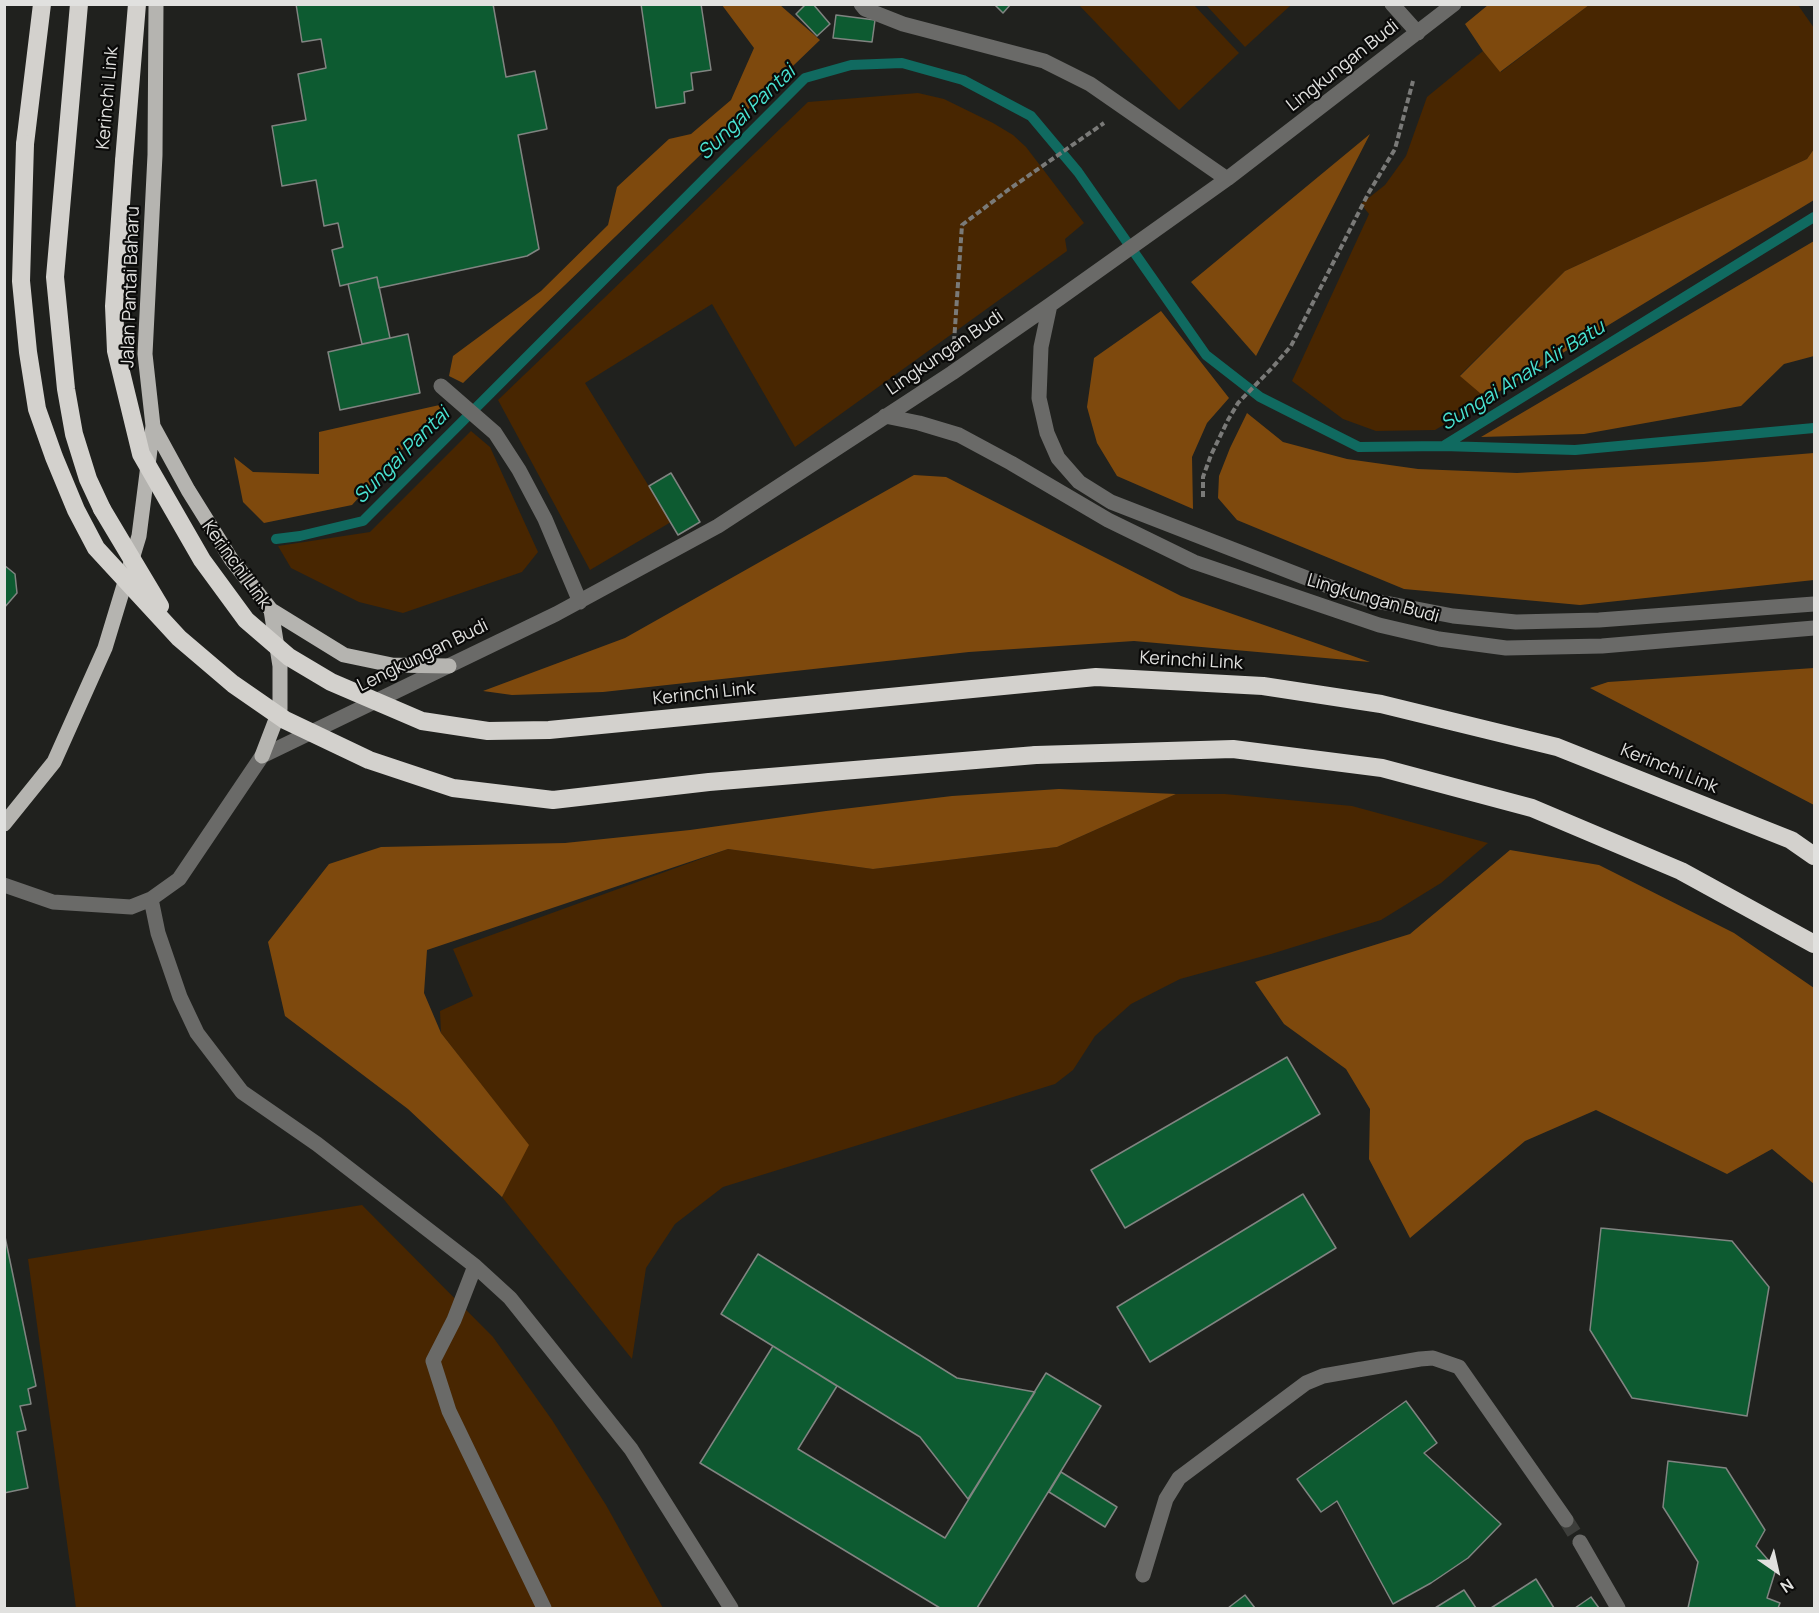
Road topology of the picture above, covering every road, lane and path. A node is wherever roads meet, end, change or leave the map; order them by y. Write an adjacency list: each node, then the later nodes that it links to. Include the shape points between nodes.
1 (42, 4): 22 (highway, bridge, via 25,144 21,281 38,409 76,510 96,548)
2 (79, 4): 22 (highway, bridge, via 55,277 66,389 88,479)
3 (136, 4): 26 (highway, Kerinchi Link, bridge, via 114,306 116,351 141,454 202,560 246,620 289,657 331,682 422,721 488,731 549,730 1096,677 1263,686 1381,704 1557,747 1791,840)
4 (156, 4): 16 (main road, Jalan Pantai Baharu, via 155,155 145,354)
5 (861, 4): 11 (street, via 903,24 1044,61 1090,84)
6 (1392, 4): 8 (street)
7 (1454, 4): 8 (street, Lingkungan Budi)
8 (1418, 33): 11 (street, Lingkungan Budi)
9 (1413, 81): 17 (path, via 1395,149 1290,346 1238,403 1210,454 1203,477)
10 (1096, 129): 13 (path, via 962,225)
11 (1227, 179): 12 (street, Lingkungan Budi)
12 (1050, 305): 13 (street, Lingkungan Budi); 19 (street, Lingkungan Budi, via 1041,347 1039,398 1047,433 1058,458 1079,482 1111,502 1370,600 1454,616 1516,622 1599,620)
13 (952, 373): 15 (street, Lingkungan Budi)
14 (441, 386): 18 (street, via 495,433 519,470 545,519)
15 (885, 417): 18 (street, Lengkungan Budi, via 718,526); 21 (street, Lingkungan Budi, via 959,435 1108,520 1194,562 1379,625 1439,639 1506,648 1602,646)
16 (153, 426): 20 (main road, via 231,559); 25 (main road, Jalan Pantai Baharu, via 139,537 105,648 54,762)
17 (1203, 497)
18 (580, 602): 23 (street, Lengkungan Budi)
19 (1815, 604)
20 (271, 610): 23 (main road, via 344,655 392,665); 24 (main road, via 280,666 280,709)
21 (1815, 628)
22 (179, 638): 29 (highway, bridge, via 233,684 285,720 369,760 453,788 553,800 709,782 1036,755 1233,749 1382,768 1532,808 1681,872)
23 (449, 666): 24 (street, Lengkungan Budi)
24 (262, 756): 28 (street, via 179,879)
25 (4, 824)
26 (1815, 856)
27 (4, 885): 28 (street, via 53,902 131,907)
28 (151, 899): 30 (street, via 180,997 197,1033 242,1092 317,1144)
29 (1815, 944)
30 (475, 1266): 34 (street, via 433,1361 449,1411); 35 (street, via 510,1298 631,1449)
31 (1566, 1520): 33 (street, via 1459,1367 1433,1358 1420,1359 1323,1376 1306,1383 1179,1478 1166,1499)
32 (1580, 1542): 36 (street)
33 (1143, 1575)
34 (544, 1608)
35 (731, 1608)
36 (1618, 1608)

